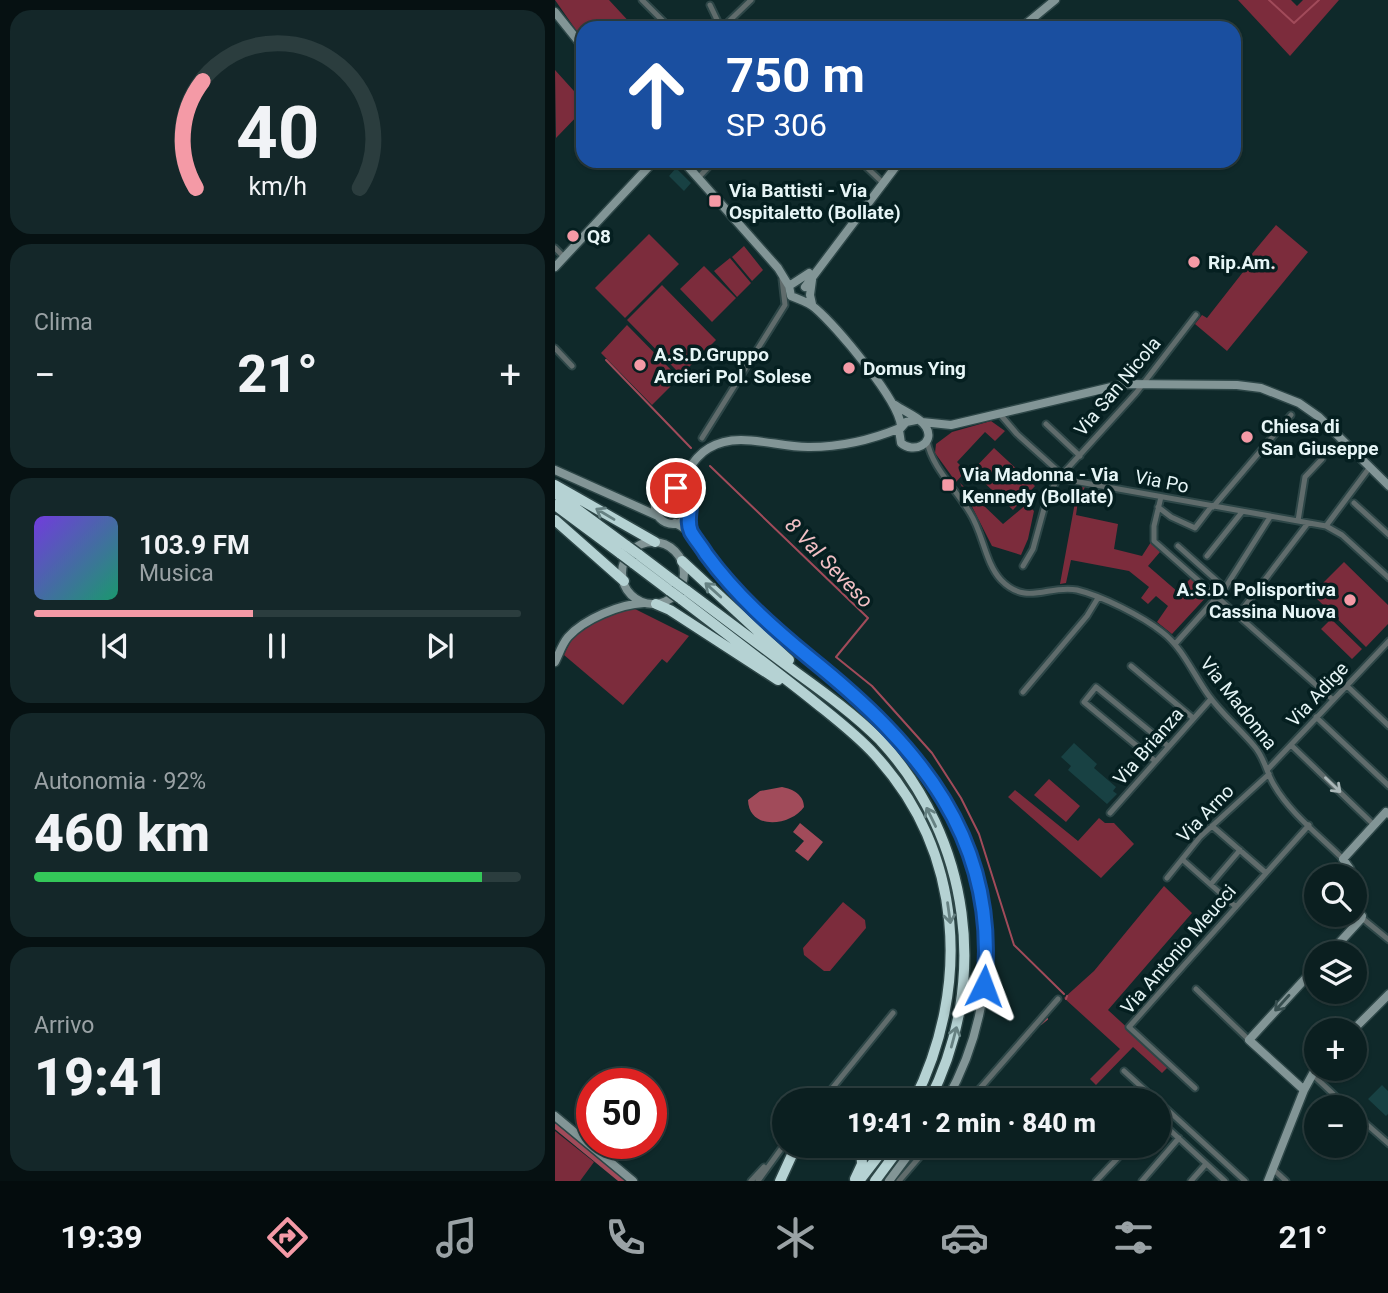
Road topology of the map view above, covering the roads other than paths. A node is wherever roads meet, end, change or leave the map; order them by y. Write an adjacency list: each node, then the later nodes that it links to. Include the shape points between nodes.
1 (642, 0): 6 (street)
2 (751, 0): 8 (street)
3 (1055, 0): 9 (street)
4 (710, 5): 7 (street)
5 (555, 12): 10 (street)
6 (663, 21)
7 (718, 21)
8 (728, 21)
9 (1030, 21)
10 (576, 38)
11 (647, 168): 19 (street)
12 (690, 168): 16 (street)
13 (707, 168): 16 (street)
14 (867, 168): 17 (street)
15 (895, 168): 17 (street)
16 (699, 177): 22 (street)
17 (884, 184): 20 (street)
18 (555, 248): 19 (street)
19 (564, 257): 21 (street)
20 (826, 257): 23 (street); 24 (street)
21 (555, 267)
22 (779, 271): 24 (street); 25 (street)
23 (814, 273): 24 (street); 26 (street, via 810,285)
24 (797, 290): 25 (street); 26 (street)
25 (785, 305): 38 (street)
26 (814, 306): 31 (street)
27 (1196, 315): 30 (street, Via San Nicola)
28 (555, 348): 29 (street)
29 (572, 366)
30 (1143, 383): 32 (street); 43 (street, Via San Nicola); 46 (street, via 1237,385 1282,395 1319,417)
31 (892, 403): 34 (street); 37 (street)
32 (1003, 412): 36 (street); 49 (street, Via Po, via 1012,429)
33 (1291, 415): 61 (street)
34 (919, 421): 36 (street); 37 (street, via 910,420); 41 (street, via 928,431)
35 (1046, 424): 43 (street)
36 (951, 425): 41 (street)
37 (900, 427): 39 (street); 40 (street)
38 (703, 438)
39 (874, 439): 40 (street); 48 (street, via 811,447 727,441 703,452)
40 (900, 440): 42 (street)
41 (927, 440): 42 (street); 45 (street, Via Madonna)
42 (916, 449): 45 (street, Via Madonna)
43 (1079, 456): 49 (street, Via San Nicola)
44 (1323, 459): 67 (street, via 1305,477)
45 (933, 460): 83 (street, Via Madonna, via 973,517 993,569 1004,582 1024,593 1072,589)
46 (1370, 467): 51 (street); 70 (street)
47 (555, 470): 58 (street)
48 (688, 474): 52 (street); 54 (street)
49 (1061, 476): 56 (street, Via Po); 78 (street, Via San Nicola, via 1047,498 1033,549)
50 (555, 485): 73 (highway, one-way to 50)
51 (1388, 485)
52 (673, 488): 54 (street); 55 (street)
53 (555, 493): 75 (highway)
54 (687, 494): 63 (street, via 691,504)
55 (657, 497): 58 (street); 64 (street)
56 (1161, 497): 60 (street); 61 (street, Via Po)
57 (1354, 503): 72 (street)
58 (633, 504): 64 (street)
59 (555, 505): 75 (highway)
60 (1158, 507): 61 (street, via 1195,528); 84 (street, via 1153,540)
61 (1212, 507): 62 (street, Via Po)
62 (1242, 512): 65 (street, Via Po); 76 (street)
63 (688, 515): 68 (street); 71 (street)
64 (658, 516): 68 (street)
65 (1270, 517): 67 (street, Via Po); 81 (street)
66 (555, 520): 80 (highway)
67 (1298, 521): 69 (street, Via Po)
68 (675, 523): 71 (street)
69 (1308, 523): 70 (street, Via Po); 87 (street)
70 (1326, 526): 79 (street)
71 (691, 532): 136 (street, via 754,610 867,705 902,741 935,786 970,852 984,911 986,969 975,1035)
72 (1388, 535)
73 (655, 542): 77 (street, via 673,549); 80 (street, via 631,552 623,566)
74 (1178, 546): 81 (street)
75 (624, 550): 82 (highway, bridge)
76 (1207, 556)
77 (682, 561): 85 (street, via 684,578 679,590 669,600); 96 (highway, one-way to 77)
78 (1022, 566)
79 (1388, 578)
80 (624, 584): 85 (street, via 634,597); 86 (street, via 623,600)
81 (1225, 588): 84 (street)
82 (684, 595): 96 (highway); 97 (highway)
83 (1098, 598): 89 (street, Via Madonna, via 1149,623); 93 (street)
84 (1217, 598): 87 (street); 89 (street)
85 (651, 603): 86 (street); 97 (highway, via 671,610)
86 (615, 610): 90 (street, via 574,632)
87 (1238, 615): 95 (street)
88 (1388, 641): 92 (street, Via Adige)
89 (1176, 643): 94 (street, Via Madonna)
90 (556, 659)
91 (1131, 666): 99 (street)
92 (1346, 685): 95 (street, Via Adige); 100 (street)
93 (1023, 692)
94 (1211, 699): 99 (street, Via Brianza); 104 (street, Via Madonna, via 1254,747)
95 (1333, 699): 98 (street, Via Adige)
96 (836, 702): 135 (highway, one-way to 96, via 950,1050 963,993 965,938 958,890 946,850 914,784 878,738)
97 (828, 713): 134 (highway, one-way to 134, via 875,755 906,796 929,844 948,905 952,963 945,1018)
98 (1316, 717): 101 (street, Via Adige); 105 (street)
99 (1193, 718): 102 (street, Via Brianza)
100 (1388, 726)
101 (1291, 745): 104 (street, Via Adige); 109 (street, one-way to 109)
102 (1169, 746): 103 (street, Via Brianza); 103 (street, via 1096,687 1083,702)
103 (1155, 761): 107 (street, Via Brianza)
104 (1268, 771): 108 (street, Via Madonna, via 1284,798); 110 (street, Via Arno)
105 (1388, 786)
106 (1388, 812): 109 (street)
107 (1110, 813)
108 (1309, 825): 112 (street, Via Madonna); 115 (street, Via Antonio Meucci)
109 (1374, 825): 112 (street)
110 (1212, 826): 111 (street); 113 (street, Via Arno)
111 (1240, 850): 115 (street); 117 (street)
112 (1343, 859): 114 (street, Via Madonna)
113 (1183, 860): 116 (street, Via Arno); 117 (street)
114 (1346, 864)
115 (1266, 873): 118 (street, Via Antonio Meucci)
116 (1167, 878)
117 (1211, 884): 118 (street)
118 (1236, 907): 139 (street, Via Antonio Meucci, via 1129,1027)
119 (1367, 922): 121 (street)
120 (1354, 927): 122 (street)
121 (1388, 940)
122 (1341, 941)
123 (1304, 980): 129 (street, one-way to 129)
124 (1197, 989): 129 (street)
125 (1388, 994): 128 (street)
126 (1058, 999): 137 (street)
127 (893, 1013): 133 (street)
128 (1365, 1018)
129 (1249, 1040): 140 (street)
130 (1124, 1071): 138 (street)
131 (1309, 1081): 140 (street)
132 (1323, 1081): 141 (street)
133 (832, 1088)
134 (920, 1088)
135 (934, 1088)
136 (953, 1088)
137 (980, 1088)
138 (1143, 1088)
139 (1195, 1088)
140 (1304, 1090): 157 (street)
141 (1336, 1095)
142 (1171, 1113): 170 (street)
143 (555, 1116): 158 (street)
144 (1367, 1125): 147 (street)
145 (1171, 1131): 146 (street)
146 (1179, 1138): 156 (street); 167 (street)
147 (1388, 1144)
148 (774, 1158): 159 (street); 160 (street)
149 (791, 1158): 161 (highway)
150 (862, 1158): 162 (highway)
151 (876, 1158): 162 (highway)
152 (892, 1158): 163 (highway)
153 (906, 1158): 164 (street)
154 (919, 1158): 165 (street)
155 (1118, 1158): 166 (street)
156 (1206, 1164): 168 (street); 169 (street)
157 (1273, 1168): 171 (street); 172 (street)
158 (633, 1181)
159 (751, 1181)
160 (758, 1181)
161 (780, 1181)
162 (856, 1181)
163 (875, 1181)
164 (889, 1181)
165 (899, 1181)
166 (1096, 1181)
167 (1142, 1181)
168 (1191, 1181)
169 (1225, 1181)
170 (1245, 1181)
171 (1268, 1181)
172 (1286, 1181)

